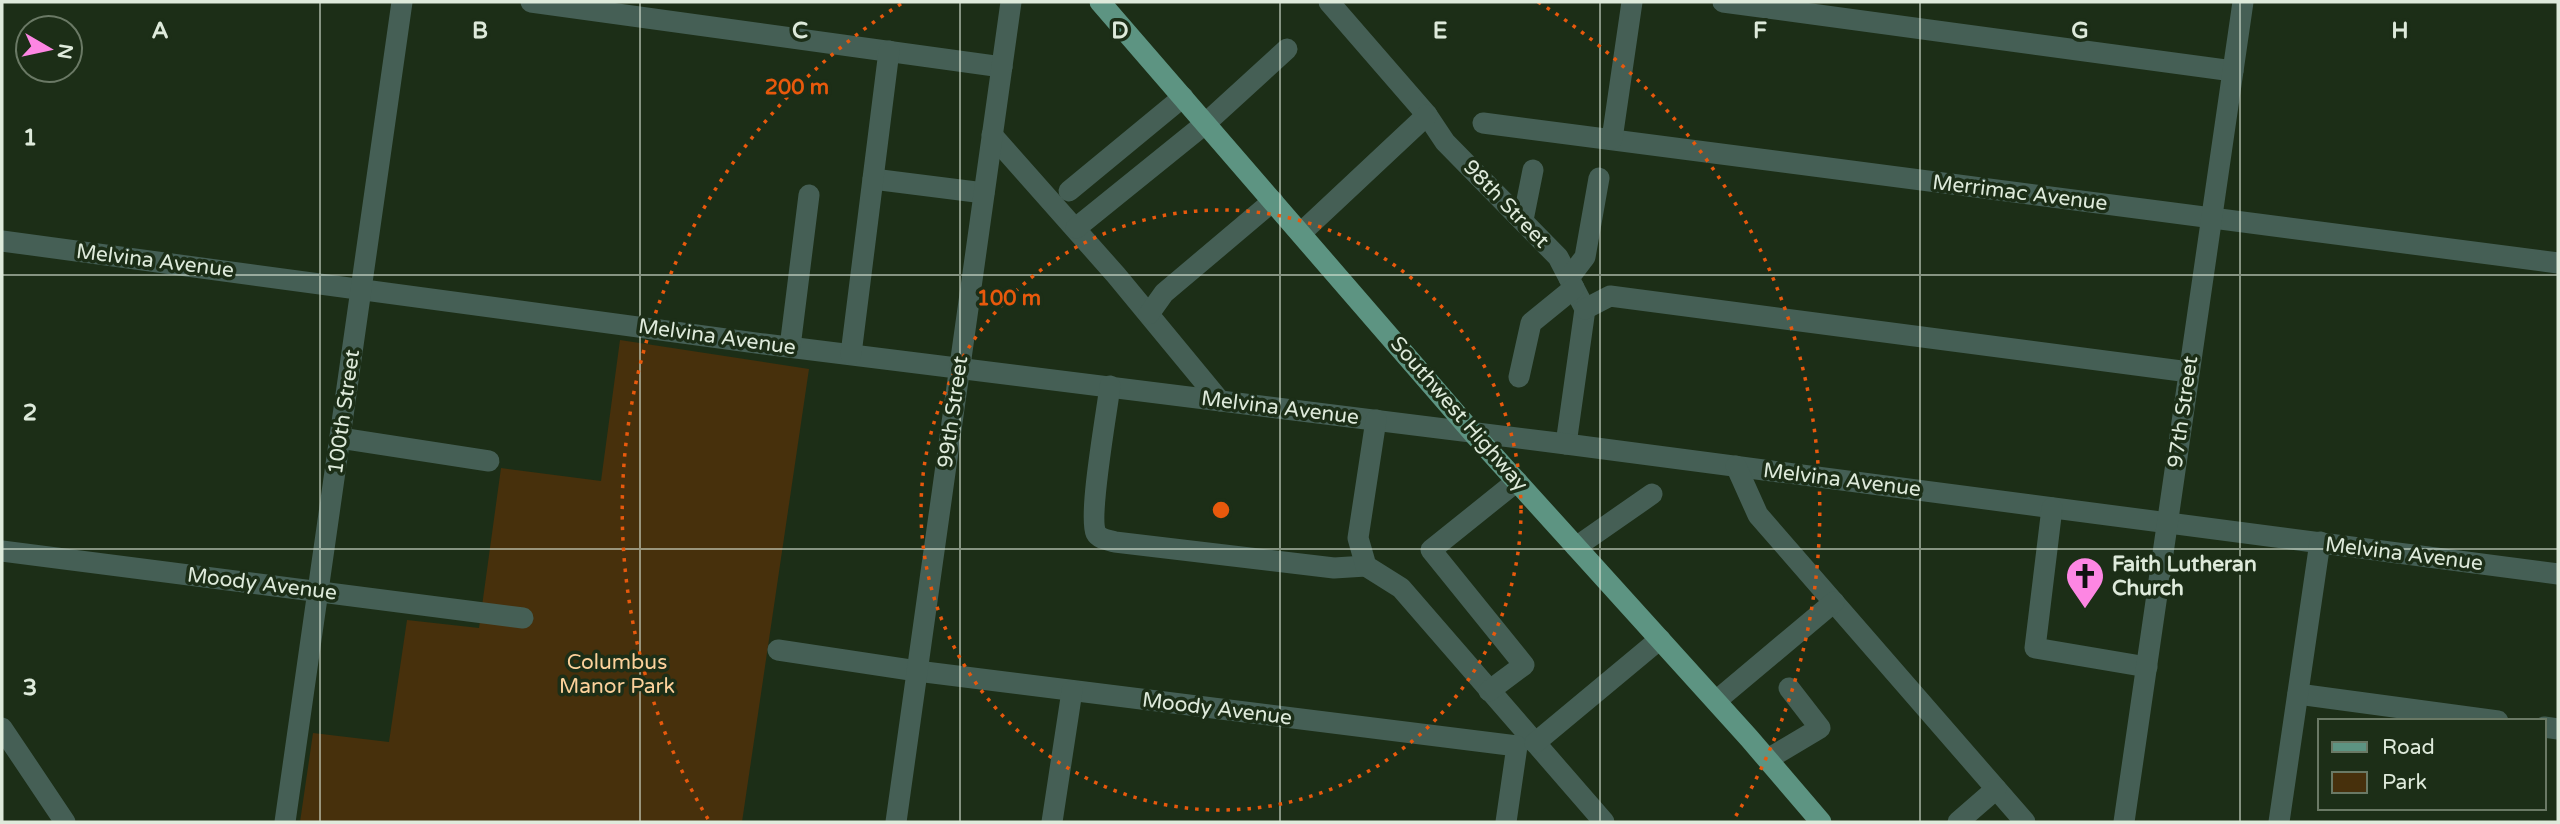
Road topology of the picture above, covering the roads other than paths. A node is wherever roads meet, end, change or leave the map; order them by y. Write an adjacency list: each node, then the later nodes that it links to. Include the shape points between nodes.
1 (402, 2): 34 (street, 100th Street)
2 (531, 2): 9 (street)
3 (1011, 2): 12 (street, 99th Street)
4 (1100, 2): 14 (main road, Southwest Highway)
5 (1329, 2): 15 (street, 98th Street)
6 (1632, 2): 19 (street)
7 (1723, 2): 13 (street)
8 (2243, 2): 13 (street, 97th Street)
9 (656, 10): 11 (street)
10 (1287, 49): 16 (street)
11 (889, 51): 12 (street); 22 (street)
12 (1002, 66): 18 (street, 99th Street)
13 (2233, 71): 27 (street, 97th Street)
14 (1183, 97): 16 (main road, Southwest Highway); 23 (street)
15 (1427, 115): 28 (street, 98th Street, via 1445,142); 30 (street)
16 (1206, 122): 26 (main road, Southwest Highway); 29 (street)
17 (1483, 123): 19 (street, Merrimac Avenue)
18 (992, 135): 24 (street, 99th Street); 29 (street)
19 (1612, 139): 27 (street, Merrimac Avenue)
20 (1533, 170): 28 (street)
21 (1599, 178): 33 (street, via 1585,257)
22 (873, 179): 24 (street); 38 (street)
23 (1069, 191)
24 (984, 192): 39 (street, 99th Street)
25 (809, 195): 37 (street)
26 (1273, 201): 30 (main road, Southwest Highway); 36 (street, via 1164,293)
27 (2211, 218): 32 (street, Merrimac Avenue); 40 (street, 97th Street)
28 (1523, 220): 33 (street, 98th Street, via 1558,257)
29 (1076, 229): 36 (street)
30 (1301, 233): 45 (main road, Southwest Highway)
31 (2, 241): 34 (street, Melvina Avenue)
32 (2558, 263)
33 (1572, 283): 35 (street, 98th Street); 41 (street, via 1531,323)
34 (362, 288): 37 (street, Melvina Avenue); 46 (street, 100th Street)
35 (1585, 309): 40 (street, via 1610,296); 47 (street)
36 (1149, 314): 43 (street)
37 (790, 347): 38 (street, Melvina Avenue)
38 (851, 355): 39 (street, Melvina Avenue)
39 (959, 367): 42 (street, Melvina Avenue); 65 (street, 99th Street)
40 (2189, 372): 53 (street, 97th Street)
41 (1519, 377)
42 (1110, 386): 43 (street, Melvina Avenue); 57 (street, via 1094,510 1099,536 1115,542 1334,568)
43 (1220, 401): 44 (street, Melvina Avenue)
44 (1376, 421): 45 (street, Melvina Avenue); 57 (street, via 1358,538)
45 (1474, 433): 47 (street, Melvina Avenue); 50 (main road, Southwest Highway)
46 (340, 438): 48 (street); 59 (street, 100th Street)
47 (1566, 444): 49 (street, Melvina Avenue)
48 (489, 461)
49 (1736, 466): 52 (street, Melvina Avenue); 60 (street, via 1758,515)
50 (1517, 481): 55 (main road, Southwest Highway); 68 (street, via 1431,550 1524,666)
51 (1652, 494): 55 (street)
52 (2052, 508): 53 (street, Melvina Avenue); 64 (street, via 2035,648)
53 (2167, 523): 54 (street, Melvina Avenue); 64 (street, 97th Street)
54 (2320, 542): 58 (street, Melvina Avenue); 69 (street)
55 (1576, 547): 62 (main road, Southwest Highway)
56 (2, 551): 59 (street, Moody Avenue)
57 (1366, 566): 68 (street, via 1401,588)
58 (2558, 574)
59 (318, 592): 61 (street, Moody Avenue); 77 (street, 100th Street)
60 (1834, 602): 70 (street); 75 (street)
61 (523, 618)
62 (1660, 639): 70 (main road, Southwest Highway); 73 (street)
63 (778, 650): 65 (street, Moody Avenue)
64 (2147, 667): 85 (street, 97th Street)
65 (916, 671): 67 (street, Moody Avenue); 78 (street, 99th Street)
66 (1789, 688): 74 (street, via 1820,728)
67 (1072, 691): 73 (street, Moody Avenue); 79 (street)
68 (1489, 691): 73 (street)
69 (2298, 694): 71 (street); 86 (street)
70 (1716, 701): 74 (main road, Southwest Highway)
71 (2483, 719)
72 (2, 728): 76 (street)
73 (1526, 744): 80 (street); 81 (street)
74 (1768, 759): 82 (main road, Southwest Highway)
75 (1996, 789): 83 (street); 84 (street)
76 (65, 822)
77 (285, 822)
78 (895, 822)
79 (1052, 822)
80 (1506, 822)
81 (1604, 822)
82 (1821, 822)
83 (1958, 822)
84 (2025, 822)
85 (2124, 822)
86 (2279, 822)

